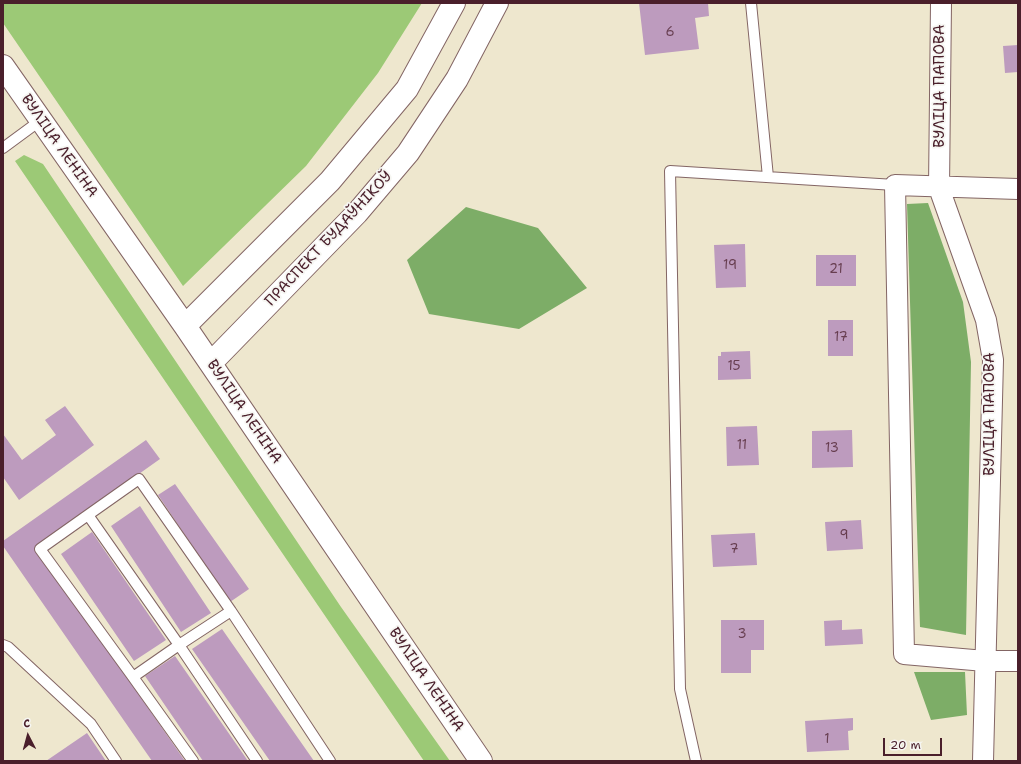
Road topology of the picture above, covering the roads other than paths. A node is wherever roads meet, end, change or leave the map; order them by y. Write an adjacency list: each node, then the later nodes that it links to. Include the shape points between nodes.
1 (454, 3): 12 (main road, via 402,95 330,181)
2 (497, 3): 13 (main road, ПРАСПЕКТ БУДАЎНІКОЎ, via 457,79 408,153 358,213)
3 (751, 3): 8 (lane)
4 (941, 3): 10 (street, ВУЛІЦА ПАПОВА)
5 (3, 66): 6 (main road, ВУЛІЦА ЛЕНІНА)
6 (41, 120): 7 (lane); 12 (main road, ВУЛІЦА ЛЕНІНА)
7 (3, 148)
8 (768, 177): 9 (lane); 26 (lane, via 670,171 680,689)
9 (895, 185): 10 (street); 19 (street, via 904,654)
10 (939, 188): 11 (street); 19 (street, ВУЛІЦА ПАПОВА, via 986,320 992,360)
11 (1018, 189)
12 (185, 326): 13 (main road, ВУЛІЦА ЛЕНІНА)
13 (210, 363): 25 (main road, ВУЛІЦА ЛЕНІНА)
14 (88, 515): 15 (lane, via 139,479); 17 (lane); 20 (lane, via 40,549)
15 (231, 611): 17 (lane); 24 (lane)
16 (3, 645): 21 (lane, via 91,724)
17 (179, 646): 20 (lane); 23 (lane)
18 (1018, 660): 19 (street)
19 (985, 661): 27 (street, ВУЛІЦА ПАПОВА)
20 (133, 677): 22 (lane)
21 (116, 761)
22 (193, 761)
23 (257, 761)
24 (330, 761)
25 (481, 761)
26 (696, 761)
27 (983, 761)

